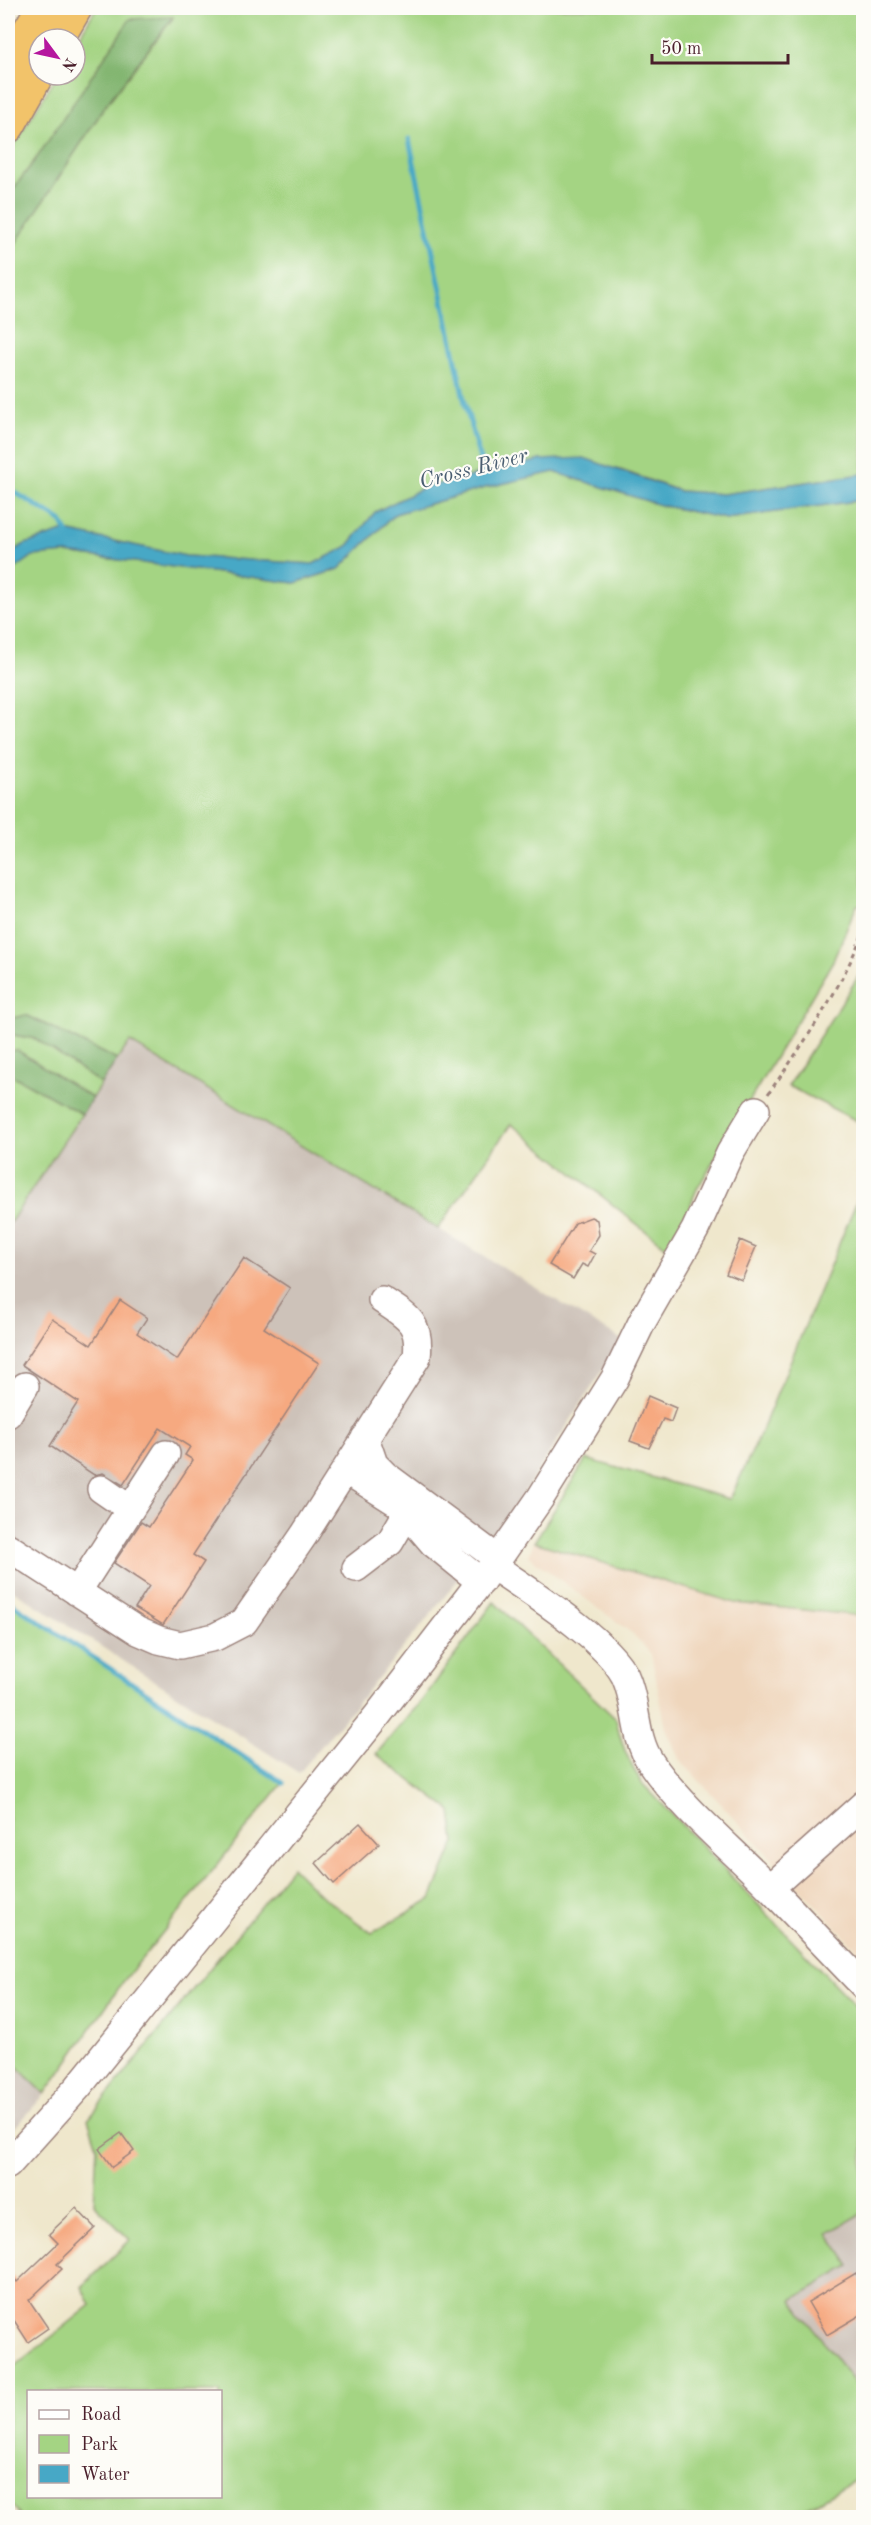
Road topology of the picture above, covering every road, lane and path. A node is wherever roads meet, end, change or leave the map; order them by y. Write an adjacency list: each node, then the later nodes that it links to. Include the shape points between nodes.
1 (43, 8): 4 (highway)
2 (75, 8): 3 (highway)
3 (64, 27)
4 (8, 67)
5 (30, 87): 6 (highway)
6 (8, 126)
7 (864, 930): 8 (path, via 809,1036)
8 (756, 1110): 22 (street, via 615,1378 541,1497)
9 (382, 1300): 12 (street, via 406,1316 415,1326 419,1341 417,1357)
10 (25, 1386): 11 (street)
11 (8, 1414)
12 (366, 1438): 14 (street); 16 (street, via 374,1464)
13 (166, 1454): 17 (street)
14 (346, 1470): 16 (street); 23 (street, via 260,1602 243,1622 216,1638 180,1645 159,1640)
15 (101, 1489): 17 (street)
16 (412, 1504): 18 (street); 19 (street, via 415,1522); 22 (street)
17 (130, 1509): 23 (street)
18 (390, 1542): 19 (street, via 417,1535); 21 (street)
19 (433, 1543): 22 (street)
20 (8, 1547): 23 (street)
21 (356, 1568)
22 (490, 1569): 25 (street, via 590,1637 612,1658 628,1683 638,1735 650,1762); 27 (street, via 377,1716 78,2087)
23 (77, 1592)
24 (864, 1804): 25 (street)
25 (770, 1888): 26 (street)
26 (864, 1986)
27 (8, 2166)

